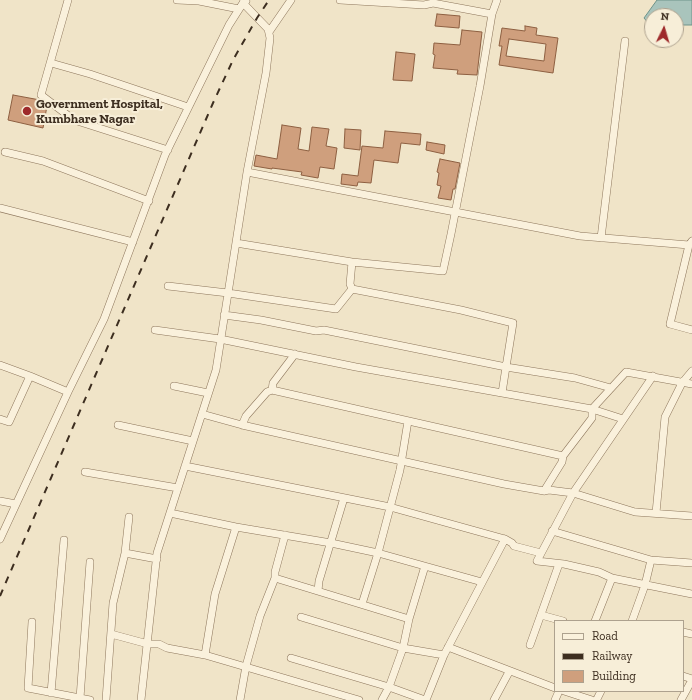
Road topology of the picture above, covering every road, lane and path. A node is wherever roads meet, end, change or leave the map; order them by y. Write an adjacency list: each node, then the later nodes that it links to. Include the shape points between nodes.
1 (68, 0): 11 (street)
2 (177, 0): 7 (street)
3 (291, 0): 9 (street)
4 (340, 0): 6 (street, via 424,5)
5 (497, 0): 8 (street)
6 (433, 2): 8 (street)
7 (244, 3): 9 (street); 12 (street, via 229,25)
8 (492, 14): 18 (street)
9 (269, 32): 15 (street, via 266,73)
10 (625, 41): 19 (street)
11 (51, 63): 12 (street); 13 (street, via 41,95 68,116)
12 (188, 107): 13 (street)
13 (168, 150): 16 (street)
14 (5, 152): 16 (street, via 43,161)
15 (247, 172): 18 (street); 21 (street)
16 (149, 201): 20 (street)
17 (0, 208): 20 (street)
18 (456, 212): 19 (street); 23 (street, via 442,271)
19 (601, 238): 22 (street)
20 (133, 242): 42 (street, via 104,319)
21 (236, 243): 23 (street); 26 (street)
22 (690, 243): 29 (street, via 670,324)
23 (352, 262): 25 (street)
24 (168, 286): 26 (street)
25 (352, 289): 26 (street, via 336,309); 33 (street, via 461,310 512,324)
26 (228, 293): 27 (street)
27 (224, 316): 30 (street); 33 (street, via 261,320 316,331 324,330)
28 (155, 330): 30 (street)
29 (692, 330)
30 (220, 339): 31 (street); 43 (street, via 216,370)
31 (295, 354): 41 (street, via 273,383); 44 (street)
32 (0, 365): 35 (street)
33 (506, 367): 40 (street, via 575,378); 44 (street)
34 (692, 371): 37 (street)
35 (30, 376): 42 (street); 47 (street, via 9,422)
36 (653, 376): 37 (street); 40 (street, via 626,372); 48 (street)
37 (682, 383): 38 (street); 65 (street, via 665,417)
38 (692, 384)
39 (174, 386): 43 (street)
40 (611, 388): 45 (street)
41 (272, 390): 49 (street); 51 (street, via 246,416)
42 (68, 392): 62 (street)
43 (208, 393): 46 (street)
44 (502, 393): 45 (street)
45 (592, 409): 48 (street); 53 (street, via 592,418)
46 (202, 414): 51 (street); 52 (street)
47 (0, 419)
48 (623, 419): 59 (street)
49 (408, 421): 53 (street); 54 (street)
50 (118, 425): 52 (street)
51 (242, 425): 54 (street)
52 (193, 441): 55 (street)
53 (564, 456): 58 (street)
54 (401, 461): 58 (street); 63 (street)
55 (185, 466): 57 (street); 60 (street)
56 (85, 472): 57 (street)
57 (178, 488): 64 (street)
58 (544, 491): 59 (street)
59 (573, 493): 65 (street, via 635,512); 69 (street)
60 (344, 498): 63 (street); 74 (street)
61 (0, 501): 62 (street)
62 (16, 504): 71 (street)
63 (390, 507): 72 (street); 77 (street)
64 (170, 513): 68 (street); 78 (street)
65 (656, 513): 66 (street)
66 (692, 516)
67 (129, 517): 75 (street)
68 (236, 527): 70 (street); 103 (street, via 215,594)
69 (552, 531): 76 (street); 79 (street)
70 (285, 535): 74 (street); 84 (street)
71 (0, 539)
72 (505, 539): 76 (street, via 514,546); 86 (street)
73 (64, 540): 113 (street)
74 (331, 543): 77 (street); 88 (street)
75 (125, 553): 78 (street); 98 (street, via 113,603)
76 (541, 553): 82 (street, via 536,561)
77 (378, 554): 83 (street); 90 (street)
78 (157, 559): 99 (street)
79 (651, 560): 81 (street); 87 (street)
80 (90, 562): 114 (street)
81 (692, 563)
82 (559, 564): 85 (street, via 599,572); 91 (street)
83 (425, 566): 86 (street); 93 (street)
84 (275, 578): 88 (street); 106 (street, via 260,616)
85 (612, 578): 87 (street); 95 (street)
86 (482, 582): 101 (street)
87 (645, 585): 89 (street); 96 (street)
88 (318, 591): 90 (street)
89 (692, 594)
90 (362, 604): 93 (street)
91 (541, 614): 94 (street); 100 (street)
92 (302, 617): 102 (street)
93 (408, 619): 102 (street)
94 (560, 620)
95 (595, 620)
96 (632, 620)
97 (32, 622): 113 (street, via 28,688)
98 (111, 634): 99 (street); 116 (street)
99 (148, 644): 103 (street, via 159,644 167,648); 117 (street)
100 (530, 645)
101 (448, 647): 104 (street); 107 (street)
102 (403, 648): 104 (street); 109 (street)
103 (205, 655): 106 (street)
104 (444, 655): 121 (street)
105 (291, 658): 109 (street)
106 (246, 666): 118 (street); 119 (street)
107 (510, 672): 110 (street); 122 (street)
108 (692, 680): 124 (street)
109 (389, 687): 120 (street); 121 (street)
110 (554, 688)
111 (567, 692): 123 (street)
112 (601, 692): 123 (street)
113 (51, 693): 114 (street)
114 (80, 698): 115 (street)
115 (90, 700)
116 (106, 700)
117 (141, 700)
118 (240, 700)
119 (359, 700)
120 (382, 700)
121 (426, 700)
122 (494, 700)
123 (595, 700)
124 (681, 700)

